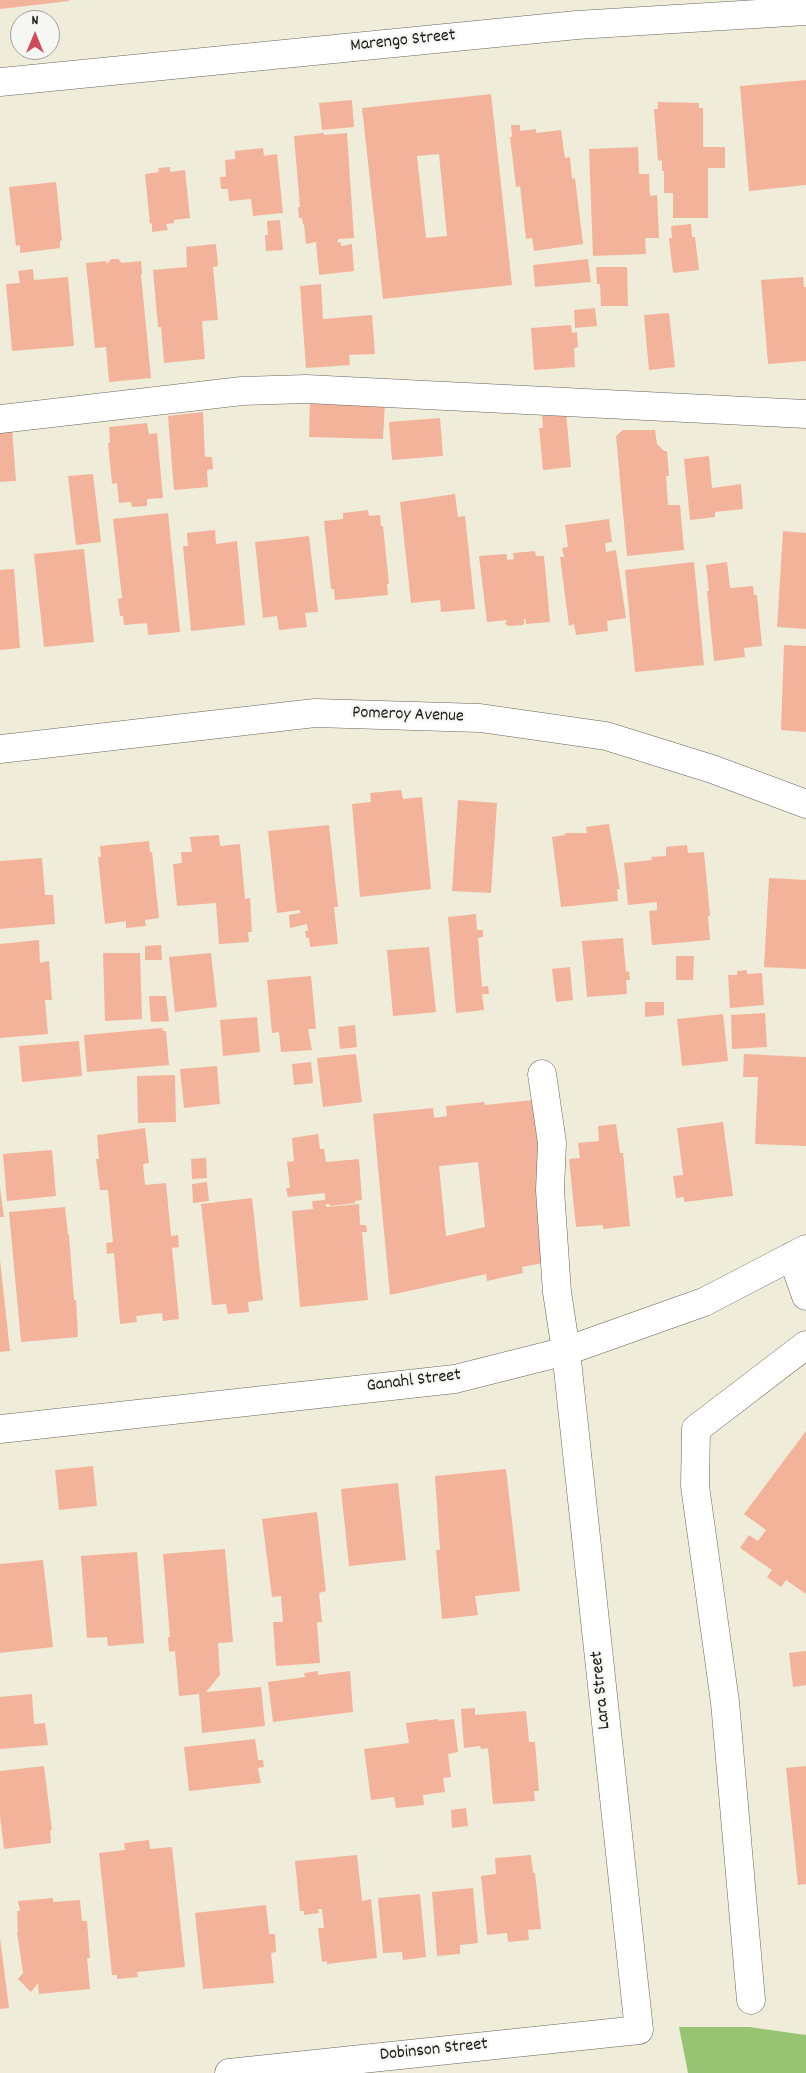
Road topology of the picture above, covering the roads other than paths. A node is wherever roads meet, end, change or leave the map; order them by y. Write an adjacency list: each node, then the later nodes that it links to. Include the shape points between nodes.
1 (806, 10): 2 (street, Marengo Street, via 577,26)
2 (0, 82)
3 (806, 414): 4 (street, via 306,389 242,391)
4 (0, 419)
5 (0, 749): 6 (street, Pomeroy Avenue, via 314,713 480,718 606,736 712,769)
6 (806, 804)
7 (542, 1074): 11 (street, Lara Street, via 552,1143 550,1190 557,1292)
8 (799, 1253): 9 (street); 11 (street, Ganahl Street, via 704,1302)
9 (806, 1296)
10 (806, 1345): 13 (street, via 696,1429 695,1486 725,1702)
11 (566, 1351): 12 (street, Ganahl Street, via 455,1379); 14 (street, Lara Street)
12 (0, 1429)
13 (751, 2000)
14 (639, 2030): 15 (street, Dobinson Street)
15 (228, 2073)

